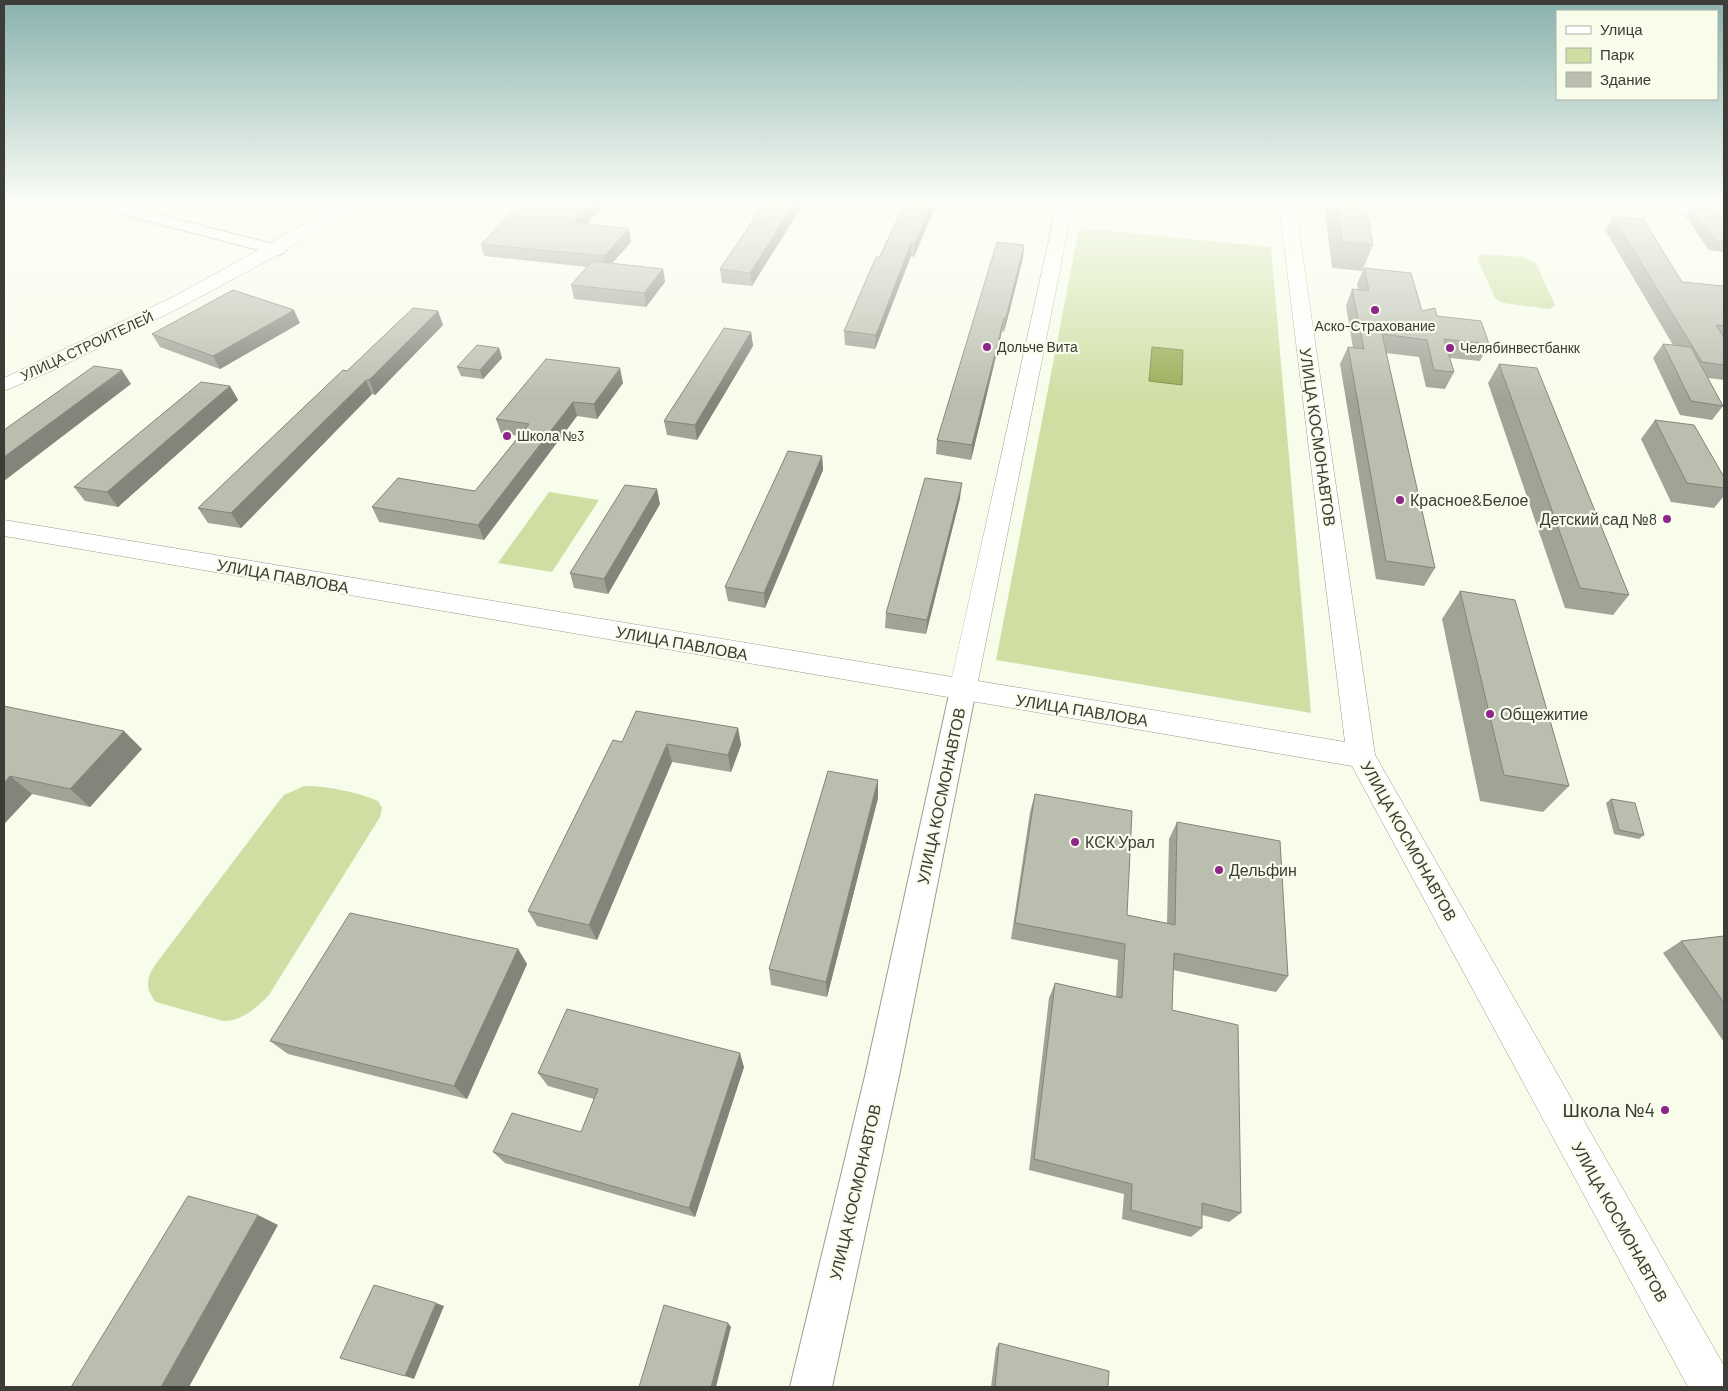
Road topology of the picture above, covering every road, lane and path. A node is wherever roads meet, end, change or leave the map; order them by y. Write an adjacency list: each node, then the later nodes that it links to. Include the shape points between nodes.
1 (242, 269): 4 (street, УЛИЦА СТРОИТЕЛЕЙ)
2 (1051, 269): 6 (street, УЛИЦА КОСМОНАВТОВ)
3 (1296, 269): 7 (street, УЛИЦА КОСМОНАВТОВ)
4 (4, 386)
5 (4, 528): 6 (street, УЛИЦА ПАВЛОВА)
6 (963, 690): 7 (street, УЛИЦА ПАВЛОВА); 8 (street, УЛИЦА КОСМОНАВТОВ, via 884,1066)
7 (1362, 756): 9 (street, УЛИЦА КОСМОНАВТОВ)
8 (811, 1387)
9 (1712, 1387)

